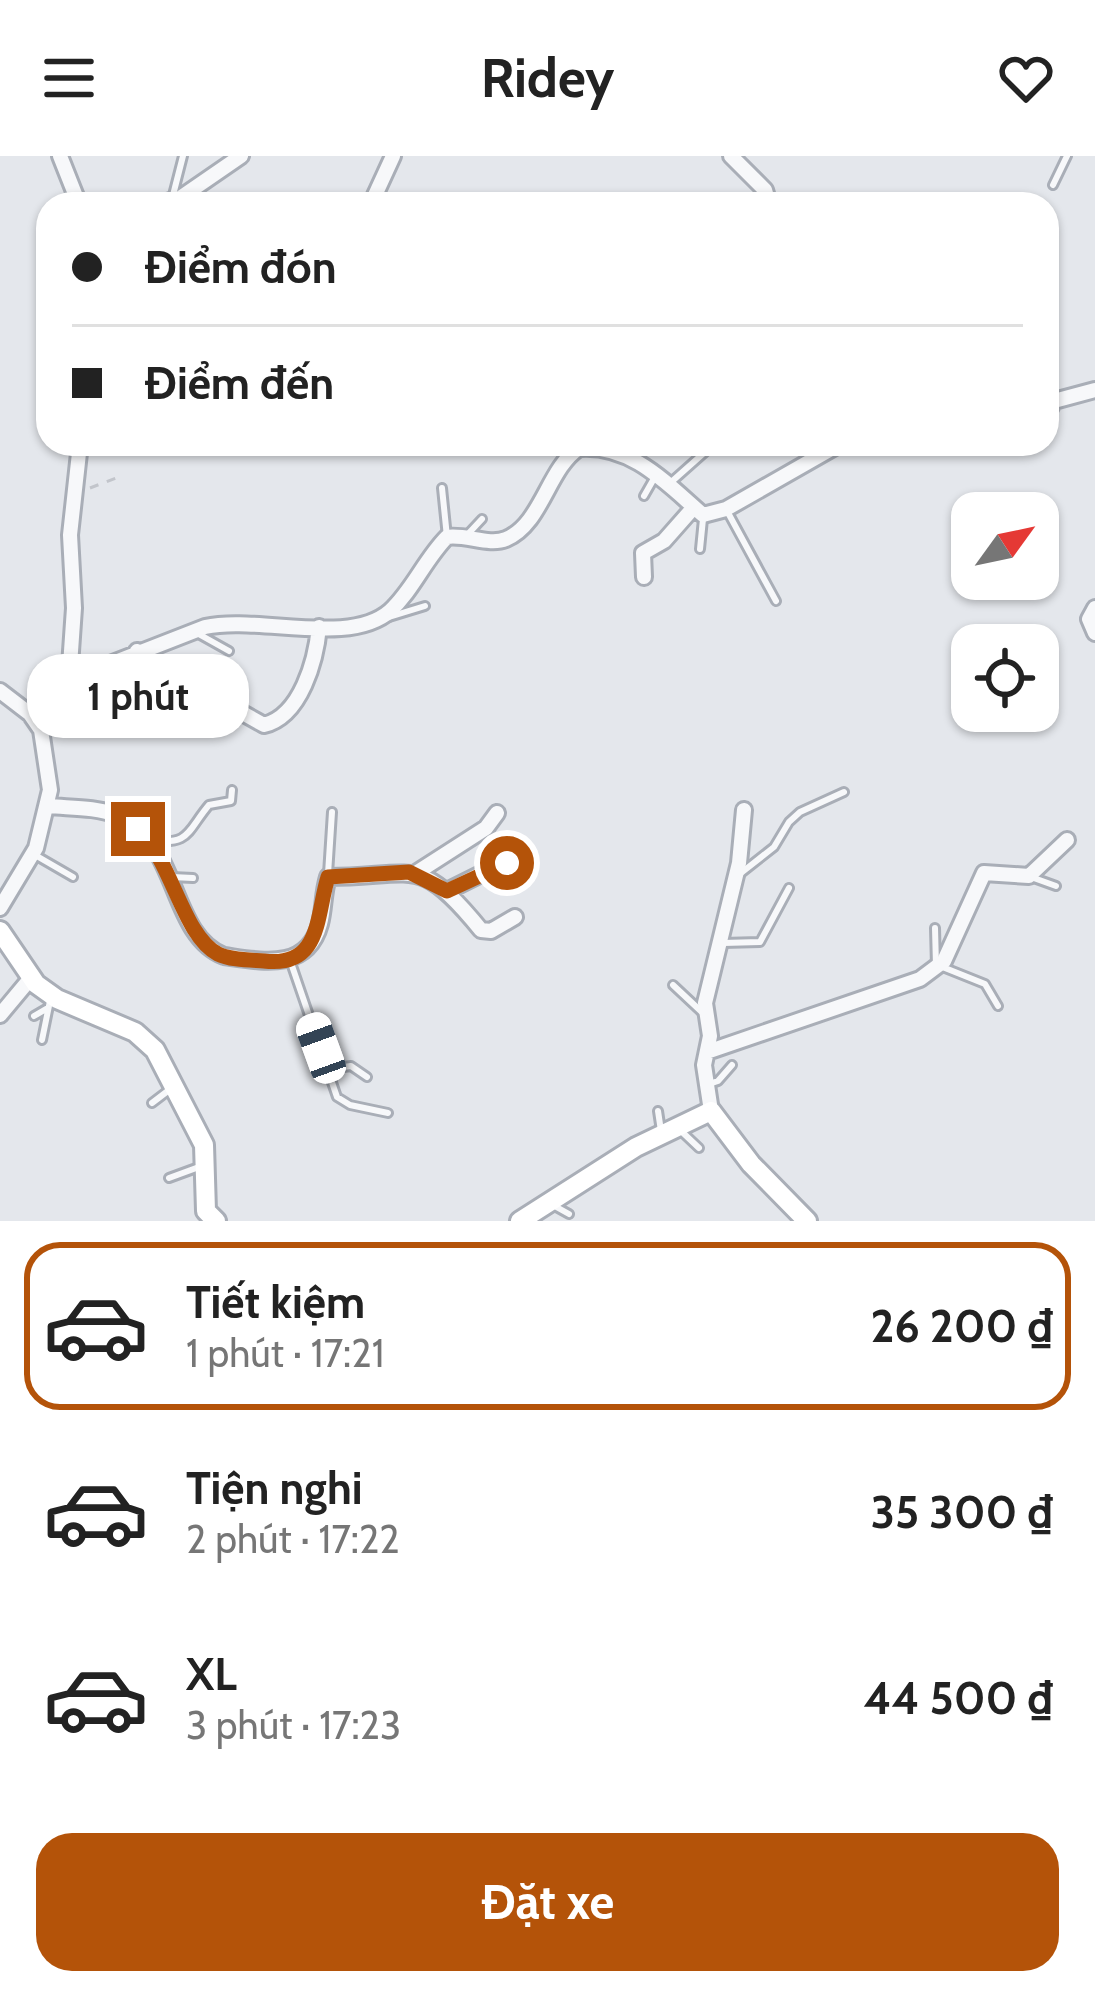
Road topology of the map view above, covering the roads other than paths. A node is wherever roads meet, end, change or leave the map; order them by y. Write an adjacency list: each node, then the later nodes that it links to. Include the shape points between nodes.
1 (60, 156): 8 (street)
2 (183, 156): 9 (lane)
3 (241, 156): 10 (street)
4 (393, 156): 11 (street)
5 (730, 156): 12 (street)
6 (1067, 156): 7 (lane)
7 (1053, 185)
8 (74, 192)
9 (170, 192)
10 (182, 192)
11 (376, 192)
12 (766, 192)
13 (1095, 390): 14 (street)
14 (1059, 399)
15 (79, 456): 40 (street)
16 (564, 456): 27 (street, via 509,537)
17 (626, 456): 20 (street)
18 (700, 456): 21 (lane)
19 (820, 456): 24 (street)
20 (656, 475): 21 (street); 23 (lane)
21 (669, 484): 25 (street)
22 (442, 488): 28 (lane)
23 (644, 496)
24 (735, 507): 25 (street); 31 (lane)
25 (699, 511): 29 (lane); 30 (street, via 643,553)
26 (482, 519): 27 (lane)
27 (466, 536): 28 (street)
28 (448, 537): 34 (street)
29 (700, 549)
30 (644, 577)
31 (776, 601)
32 (425, 606): 34 (lane)
33 (1095, 608): 37 (street)
34 (383, 616): 35 (street)
35 (320, 628): 36 (street, via 226,622); 38 (street, via 298,696 281,719 264,725 238,711 174,700)
36 (193, 631): 38 (street); 39 (lane)
37 (1095, 633)
38 (137, 650): 40 (street)
39 (229, 651)
40 (69, 680): 42 (street)
41 (0, 691): 42 (street)
42 (35, 719): 45 (street)
43 (232, 790): 49 (lane, via 231,801 209,805 180,841)
44 (844, 792): 59 (lane, via 800,812 774,847)
45 (49, 806): 49 (street, via 115,814); 51 (street)
46 (744, 810): 59 (street)
47 (332, 812): 56 (lane)
48 (496, 813): 53 (street)
49 (149, 839): 57 (street)
50 (1067, 840): 54 (street)
51 (33, 854): 55 (lane); 63 (street)
52 (511, 860): 62 (street)
53 (416, 873): 56 (street); 62 (street)
54 (1029, 876): 60 (lane); 69 (street, via 984,873)
55 (73, 877)
56 (328, 877): 68 (street, via 316,934)
57 (171, 878): 58 (lane); 68 (street, via 194,929 216,953)
58 (193, 878)
59 (733, 879): 67 (street)
60 (1056, 886)
61 (789, 888): 67 (lane, via 760,942)
62 (447, 891): 64 (street, via 481,930)
63 (0, 908)
64 (515, 916)
65 (935, 928): 69 (lane)
66 (0, 931): 70 (street)
67 (718, 942): 72 (street)
68 (290, 960): 82 (lane)
69 (938, 968): 75 (lane, via 985,984); 80 (street)
70 (30, 979): 74 (street); 76 (street)
71 (727, 979): 72 (lane)
72 (710, 980): 77 (street)
73 (673, 985): 77 (lane)
74 (48, 1002): 78 (lane); 79 (lane); 85 (street, via 145,1039)
75 (998, 1006)
76 (0, 1015)
77 (705, 1015): 80 (street)
78 (34, 1016)
79 (42, 1040)
80 (707, 1052): 84 (street)
81 (732, 1065): 84 (lane)
82 (328, 1069): 83 (lane, via 352,1066); 89 (lane, via 341,1101)
83 (367, 1077)
84 (706, 1084): 88 (street)
85 (176, 1085): 86 (lane); 92 (street)
86 (152, 1103)
87 (658, 1111): 90 (lane)
88 (710, 1111): 90 (street); 98 (street)
89 (388, 1113)
90 (670, 1131): 91 (lane); 94 (street, via 626,1146)
91 (699, 1148)
92 (207, 1164): 93 (lane); 96 (street)
93 (169, 1178)
94 (548, 1202): 95 (lane); 97 (street)
95 (569, 1214)
96 (210, 1218)
97 (520, 1221)
98 (807, 1221)

